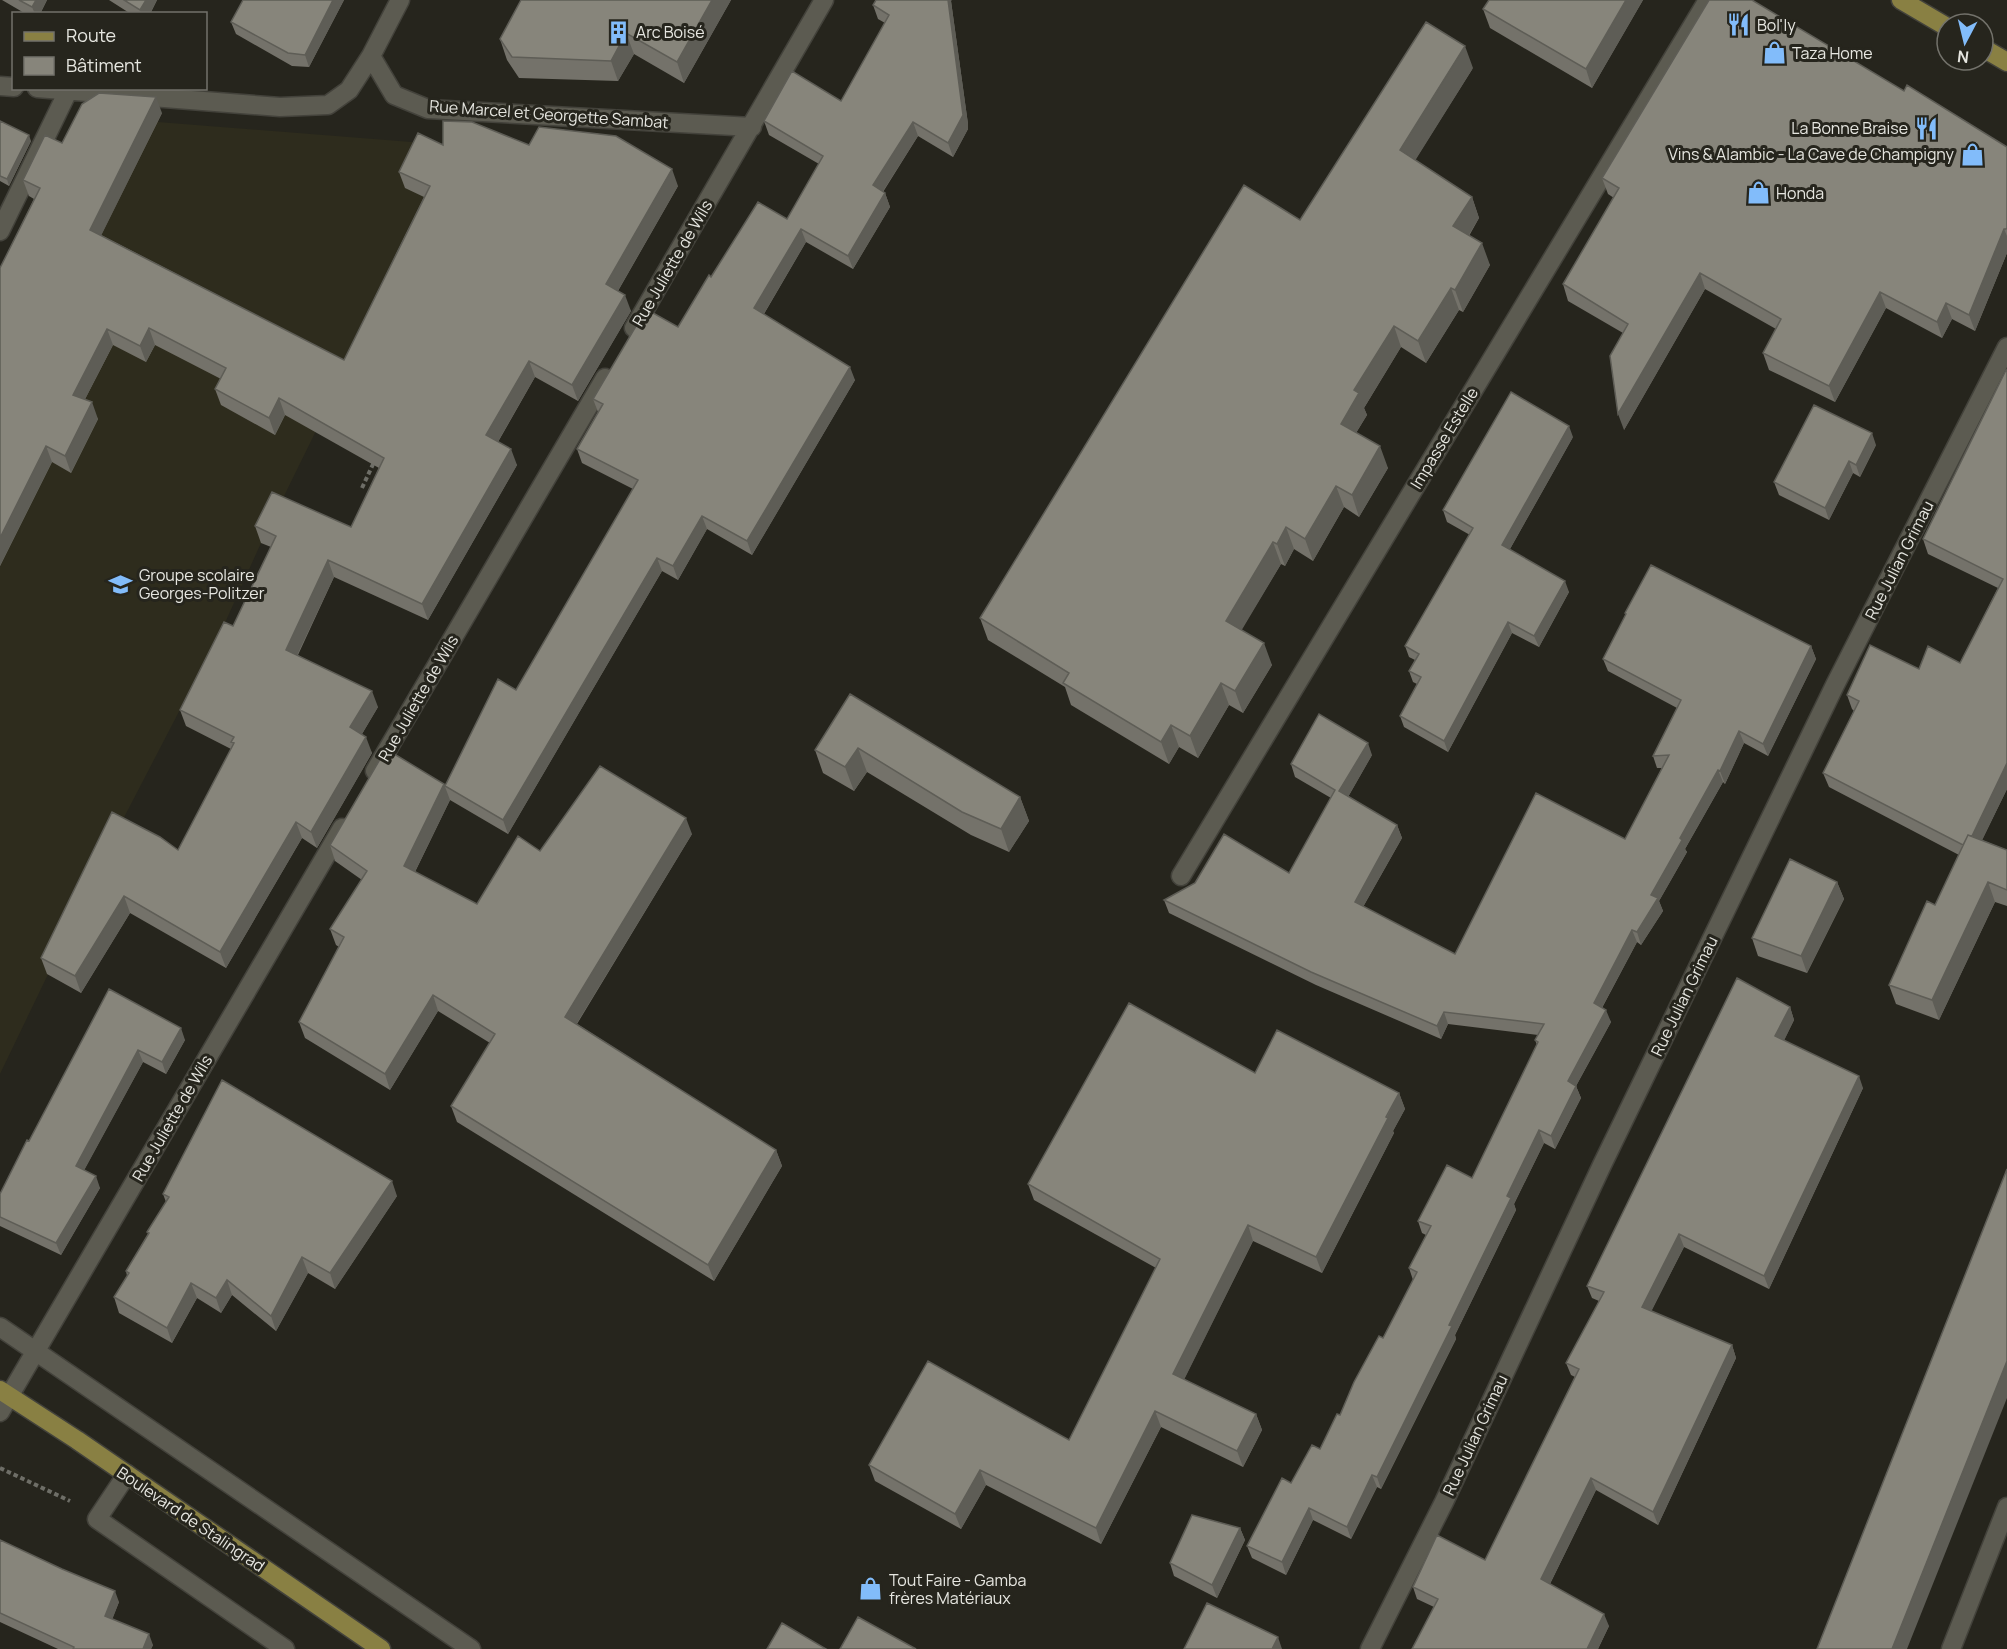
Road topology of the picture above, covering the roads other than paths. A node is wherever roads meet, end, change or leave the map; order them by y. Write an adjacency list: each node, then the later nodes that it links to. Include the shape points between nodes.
1 (400, 0): 6 (street)
2 (824, 0): 9 (street, Rue Juliette de Wils)
3 (1708, 0): 16 (street, Impasse Estelle)
4 (1901, 0): 5 (main road)
5 (1935, 20)
6 (371, 56): 8 (street, via 349,90 328,105 268,106); 9 (street, Rue Marcel et Georgette Sambat, via 394,95 429,109)
7 (58, 90): 8 (street)
8 (68, 91): 10 (street)
9 (752, 127): 11 (street, Rue Juliette de Wils)
10 (0, 231)
11 (626, 343)
12 (2007, 347): 26 (street, Rue Julian Grimau, via 1830,695)
13 (614, 363): 14 (street, Rue Juliette de Wils)
14 (367, 785)
15 (349, 816): 18 (street, Rue Juliette de Wils)
16 (1181, 876)
17 (0, 1328): 18 (street)
18 (35, 1352): 19 (street, Rue Juliette de Wils); 25 (street)
19 (5, 1393): 20 (street, Rue Juliette de Wils); 21 (main road, Boulevard de Stalingrad)
20 (0, 1412)
21 (127, 1474): 23 (street, via 97,1519); 24 (main road, Boulevard de Stalingrad)
22 (2007, 1507): 27 (street)
23 (285, 1649)
24 (381, 1649)
25 (471, 1649)
26 (1370, 1649)
27 (1951, 1649)

